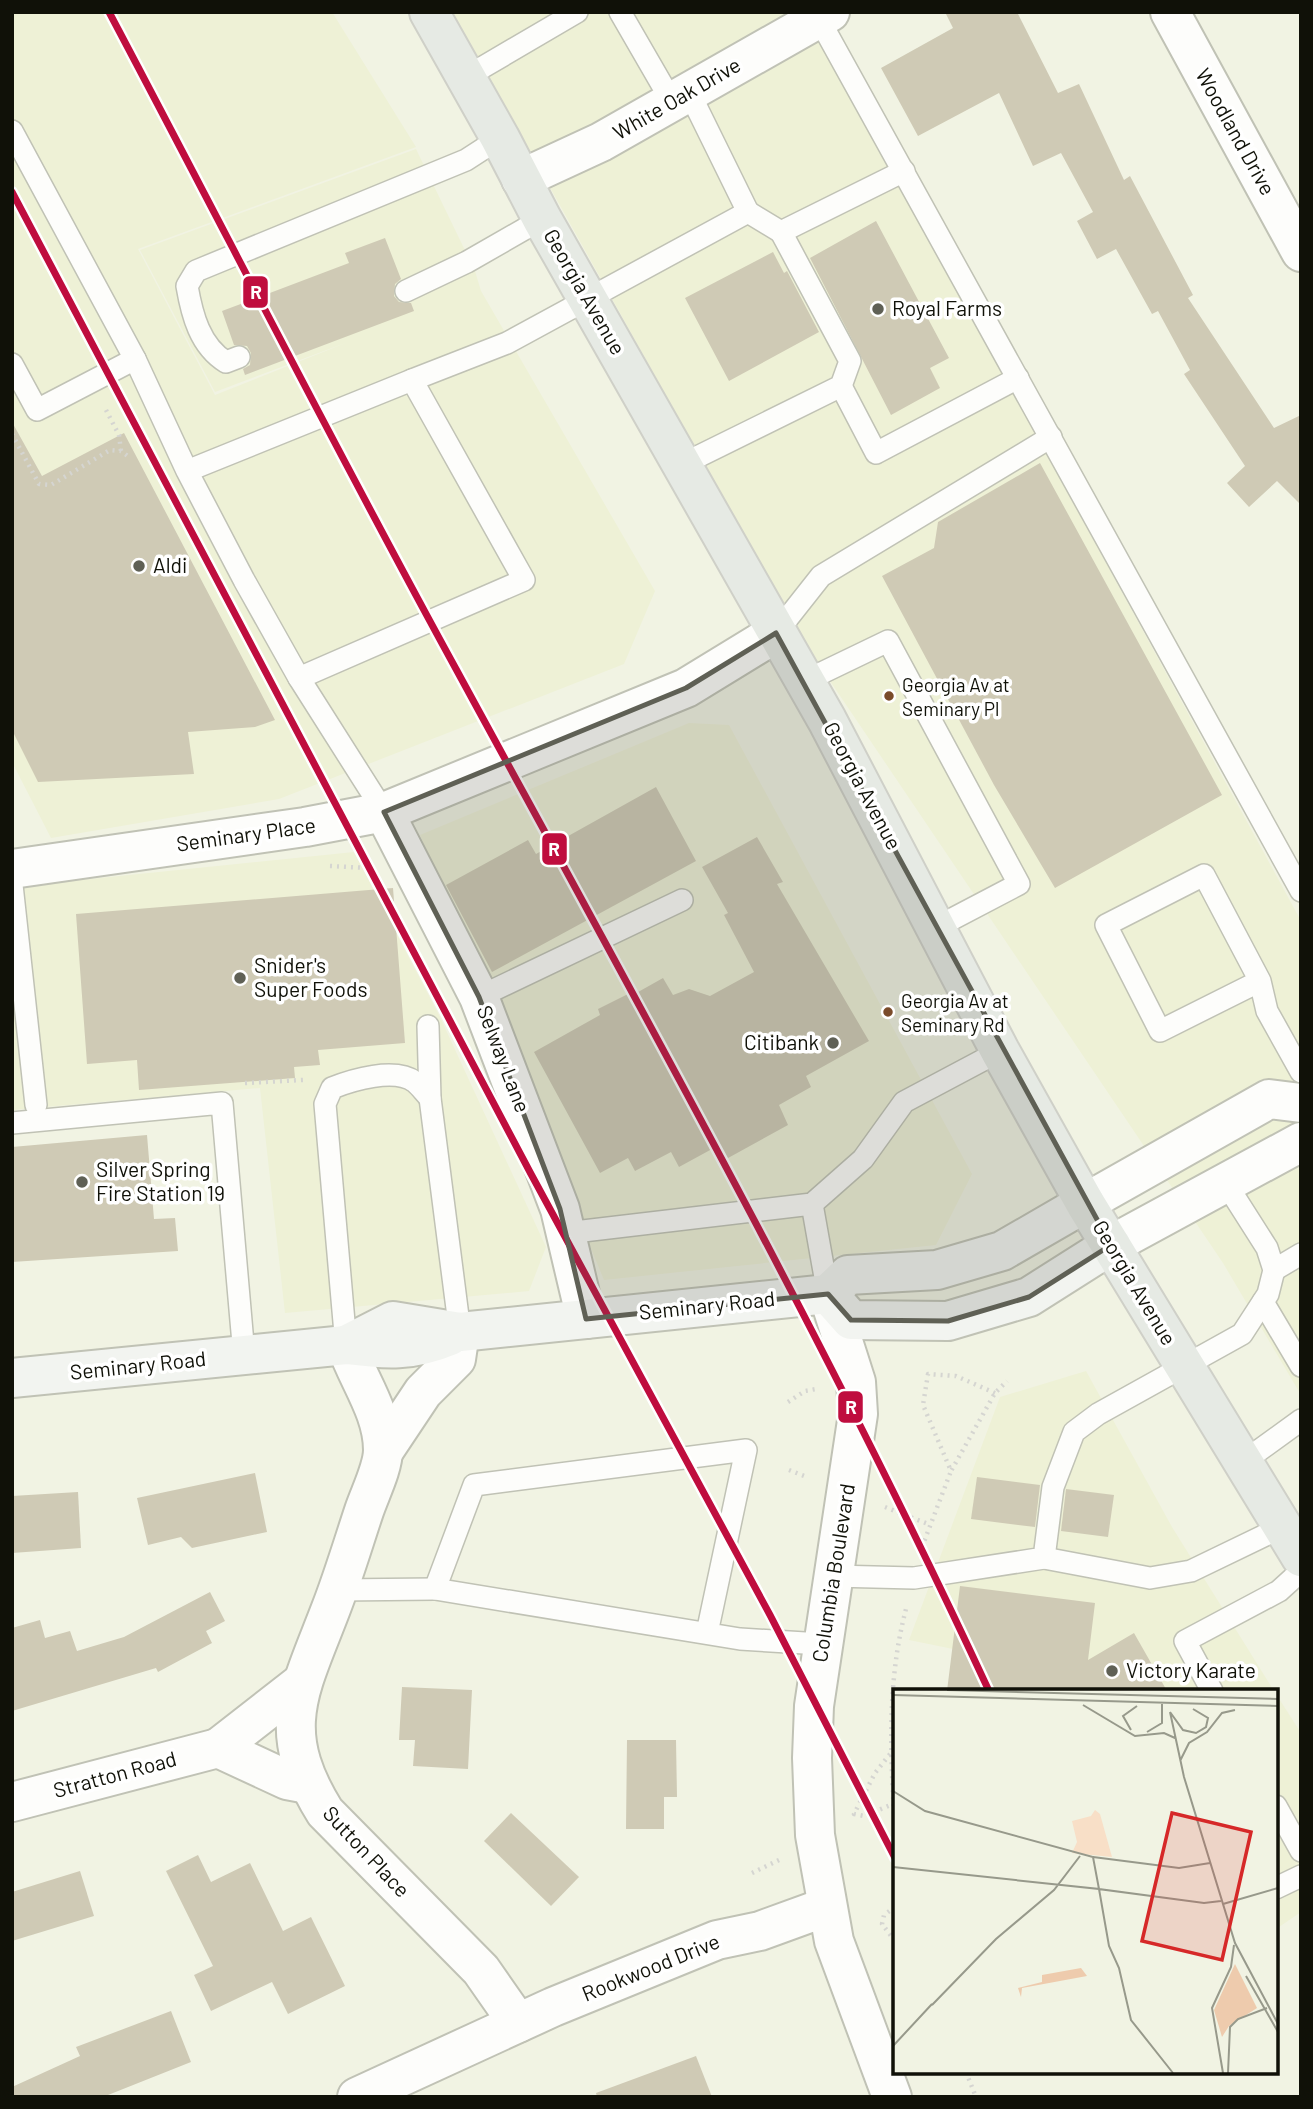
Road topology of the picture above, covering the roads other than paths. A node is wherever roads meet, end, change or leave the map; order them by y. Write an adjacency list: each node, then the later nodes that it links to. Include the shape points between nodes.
1 (429, 12): 7 (main road, Georgia Avenue)
2 (577, 12): 6 (lane)
3 (620, 12): 8 (lane)
4 (1170, 12): 16 (street, Woodland Drive)
5 (821, 14): 8 (street, White Oak Drive); 11 (lane)
6 (546, 20): 7 (lane)
7 (466, 77): 10 (main road, Georgia Avenue)
8 (681, 97): 12 (street, White Oak Drive); 13 (lane)
9 (12, 131): 20 (lane)
10 (500, 138): 12 (main road, Georgia Avenue); 19 (lane, via 466,160 196,271 187,286 201,334 211,352 226,362)
11 (904, 171): 15 (lane); 22 (lane)
12 (522, 179): 14 (main road, Georgia Avenue)
13 (748, 212): 15 (lane); 18 (lane)
14 (542, 219): 17 (lane, via 478,257); 18 (main road, Georgia Avenue)
15 (781, 232): 24 (lane, via 850,361)
16 (1301, 251)
17 (406, 290)
18 (587, 297): 23 (lane, via 494,350); 26 (main road, Georgia Avenue)
19 (239, 357)
20 (135, 359): 21 (lane, via 37,410); 27 (lane)
21 (12, 364)
22 (1018, 378): 24 (lane, via 876,453); 25 (lane)
23 (412, 380): 27 (lane); 29 (lane, via 524,580)
24 (841, 386): 26 (lane)
25 (1051, 437): 28 (lane, via 821,576); 34 (lane)
26 (681, 465): 28 (main road, Georgia Avenue)
27 (187, 471): 29 (lane)
28 (776, 634): 30 (main road, Georgia Avenue); 31 (street, Seminary Place, via 685,688)
29 (299, 678): 31 (lane)
30 (805, 681): 36 (main road, Georgia Avenue); 36 (lane, via 888,641 1019,884)
31 (384, 812): 32 (street, Seminary Place); 38 (street, Selway Lane)
32 (12, 869)
33 (12, 885): 44 (lane)
34 (1301, 891)
35 (682, 900): 38 (lane)
36 (937, 927): 40 (main road, Georgia Avenue)
37 (1260, 981): 37 (lane, via 1205,875 1106,925 1160,1031); 41 (lane, via 1267,1011)
38 (479, 997): 50 (street, Selway Lane)
39 (428, 1026): 42 (lane)
40 (1000, 1051): 48 (main road, Georgia Avenue); 49 (lane, via 904,1102 863,1159)
41 (1301, 1072)
42 (430, 1098): 57 (lane); 58 (lane, via 413,1080 395,1076 351,1080 332,1088 325,1104)
43 (1301, 1103): 48 (street, via 1269,1099)
44 (36, 1105)
45 (12, 1123): 59 (lane, via 222,1103)
46 (1301, 1142): 47 (street)
47 (1225, 1182): 51 (street); 53 (lane, via 1267,1248)
48 (1086, 1203): 51 (main road, Georgia Avenue); 54 (main road, Seminary Road, via 1002,1251 937,1270 848,1275)
49 (812, 1204): 50 (lane); 54 (lane)
50 (566, 1233): 56 (street, Selway Lane)
51 (1111, 1245): 54 (main road, via 1029,1297 948,1321 851,1320); 60 (main road, Georgia Avenue)
52 (1301, 1254): 53 (lane)
53 (1274, 1270): 55 (lane)
54 (828, 1294): 56 (main road, Seminary Road); 69 (street, Columbia Boulevard, via 856,1382 858,1414)
55 (1263, 1302): 60 (lane, via 1242,1334); 61 (lane)
56 (586, 1319): 57 (main road, Seminary Road)
57 (460, 1332): 58 (main road, Seminary Road, via 393,1321); 64 (street, Sutton Place, via 456,1359 423,1392)
58 (346, 1345): 59 (main road, Seminary Road); 64 (street, Sutton Place, via 378,1417)
59 (244, 1355): 62 (main road, Seminary Road)
60 (1184, 1365): 65 (main road, Georgia Avenue); 67 (lane, via 1074,1432 1053,1487)
61 (1301, 1366)
62 (12, 1378)
63 (1301, 1420): 65 (lane)
64 (383, 1452): 71 (street, Sutton Place)
65 (1243, 1462): 66 (main road, Georgia Avenue)
66 (1292, 1542): 67 (lane, via 1150,1578)
67 (1044, 1558): 69 (lane, via 914,1578)
68 (1301, 1571): 75 (lane, via 1279,1591 1185,1641)
69 (834, 1576): 73 (street, Columbia Boulevard)
70 (435, 1589): 71 (lane); 72 (lane); 72 (lane, via 474,1485 746,1450)
71 (338, 1590): 74 (street, Sutton Place)
72 (706, 1633): 73 (lane)
73 (821, 1644): 83 (street, Columbia Boulevard, via 812,1758 815,1835)
74 (300, 1684): 76 (street, Stratton Road); 77 (street, Sutton Place, via 295,1709 297,1742)
75 (1211, 1689)
76 (218, 1748): 77 (street, via 287,1780); 78 (street, Stratton Road)
77 (308, 1784): 84 (street, Sutton Place, via 344,1834 481,1970)
78 (12, 1802)
79 (1278, 1810): 80 (lane)
80 (1301, 1851)
81 (1301, 1875): 82 (lane)
82 (1278, 1887)
83 (826, 1908): 84 (street, Rookwood Drive, via 717,1940); 86 (street, Columbia Boulevard)
84 (518, 2023): 85 (street, Rookwood Drive)
85 (357, 2097)
86 (892, 2097)

